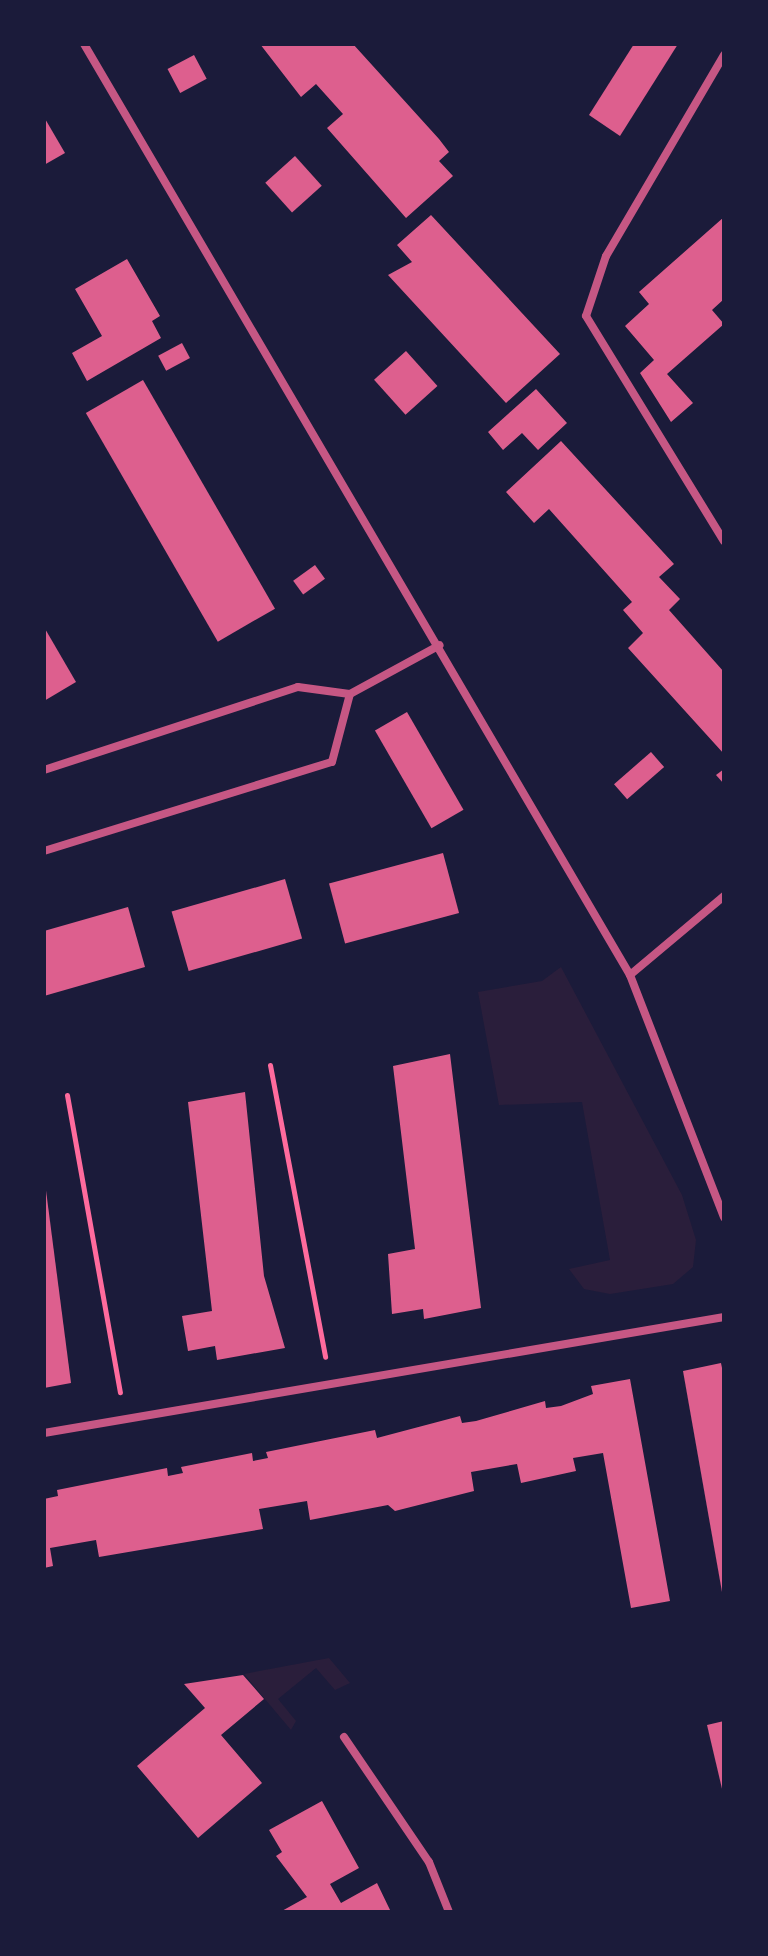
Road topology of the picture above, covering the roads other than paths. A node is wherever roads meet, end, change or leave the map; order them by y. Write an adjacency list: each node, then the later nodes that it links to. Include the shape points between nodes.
1 (84, 44): 4 (street)
2 (724, 55): 3 (street, via 606,256 586,316)
3 (724, 541)
4 (440, 645): 5 (street); 9 (street)
5 (350, 694): 6 (street, via 298,687); 7 (street, via 332,762)
6 (44, 770)
7 (44, 851)
8 (724, 896): 9 (street)
9 (630, 975): 10 (street)
10 (724, 1217)
11 (724, 1317): 12 (street)
12 (44, 1433)
13 (344, 1737): 14 (street, via 429,1862)
14 (449, 1912)

